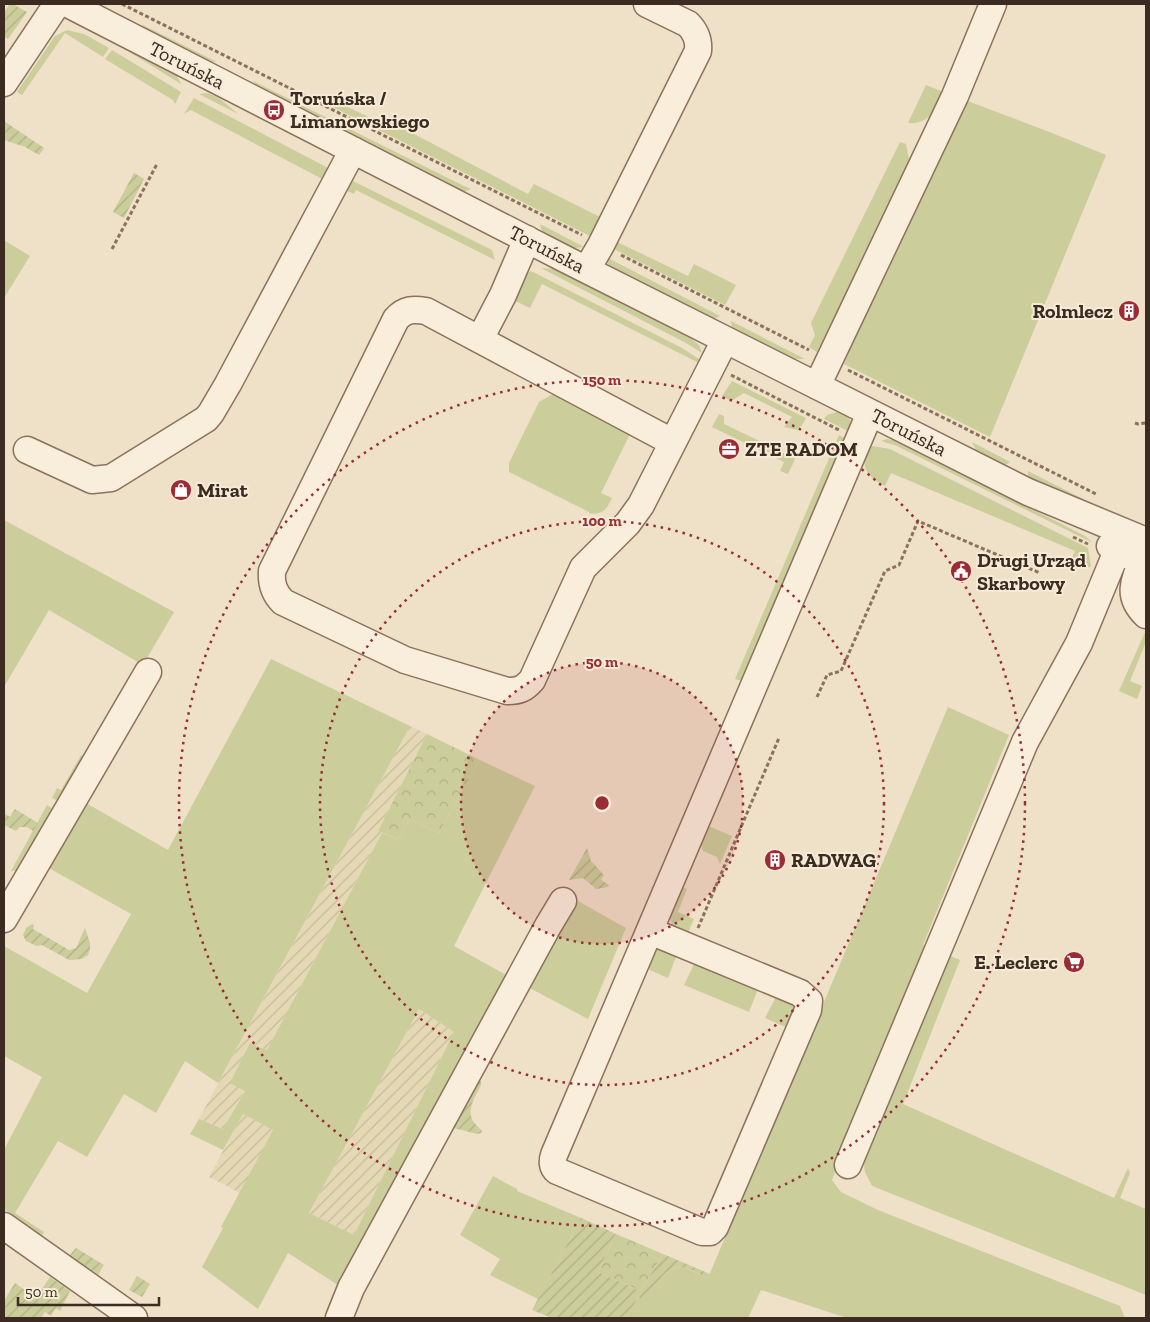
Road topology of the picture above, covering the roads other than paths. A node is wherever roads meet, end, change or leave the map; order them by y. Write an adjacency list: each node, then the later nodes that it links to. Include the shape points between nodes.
1 (57, 4): 5 (street)
2 (68, 4): 6 (street, Toruńska)
3 (647, 4): 8 (street, via 688,24 699,43 698,51)
4 (993, 4): 11 (street, via 955,96)
5 (4, 83)
6 (353, 150): 7 (street, Toruńska); 14 (street, via 228,384 206,419 105,480 92,480)
7 (527, 239): 8 (street, Toruńska); 9 (street)
8 (587, 269): 10 (street, Toruńska)
9 (480, 339): 13 (street); 13 (street, via 426,311 409,309 396,318 272,571 273,587 283,602 405,660 507,691 523,689 532,680 583,568 636,513)
10 (725, 340): 11 (street, Toruńska); 13 (street)
11 (817, 386): 12 (street, Toruńska)
12 (870, 413): 15 (street, Toruńska); 22 (street)
13 (672, 442)
14 (27, 450)
15 (1028, 492): 16 (street, Toruńska); 17 (street, Toruńska)
16 (1117, 551): 17 (street, Toruńska); 23 (street, via 1079,643 1025,742)
17 (1145, 552): 18 (street, via 1134,582 1134,595)
18 (1146, 615)
19 (148, 672): 21 (street)
20 (564, 900): 26 (street, via 351,1288)
21 (4, 919)
22 (650, 931): 22 (street, via 800,993 809,1001 808,1010 715,1228 710,1232 561,1173 553,1163)
23 (848, 1165)
24 (4, 1226): 25 (street)
25 (134, 1318)
26 (339, 1318)

